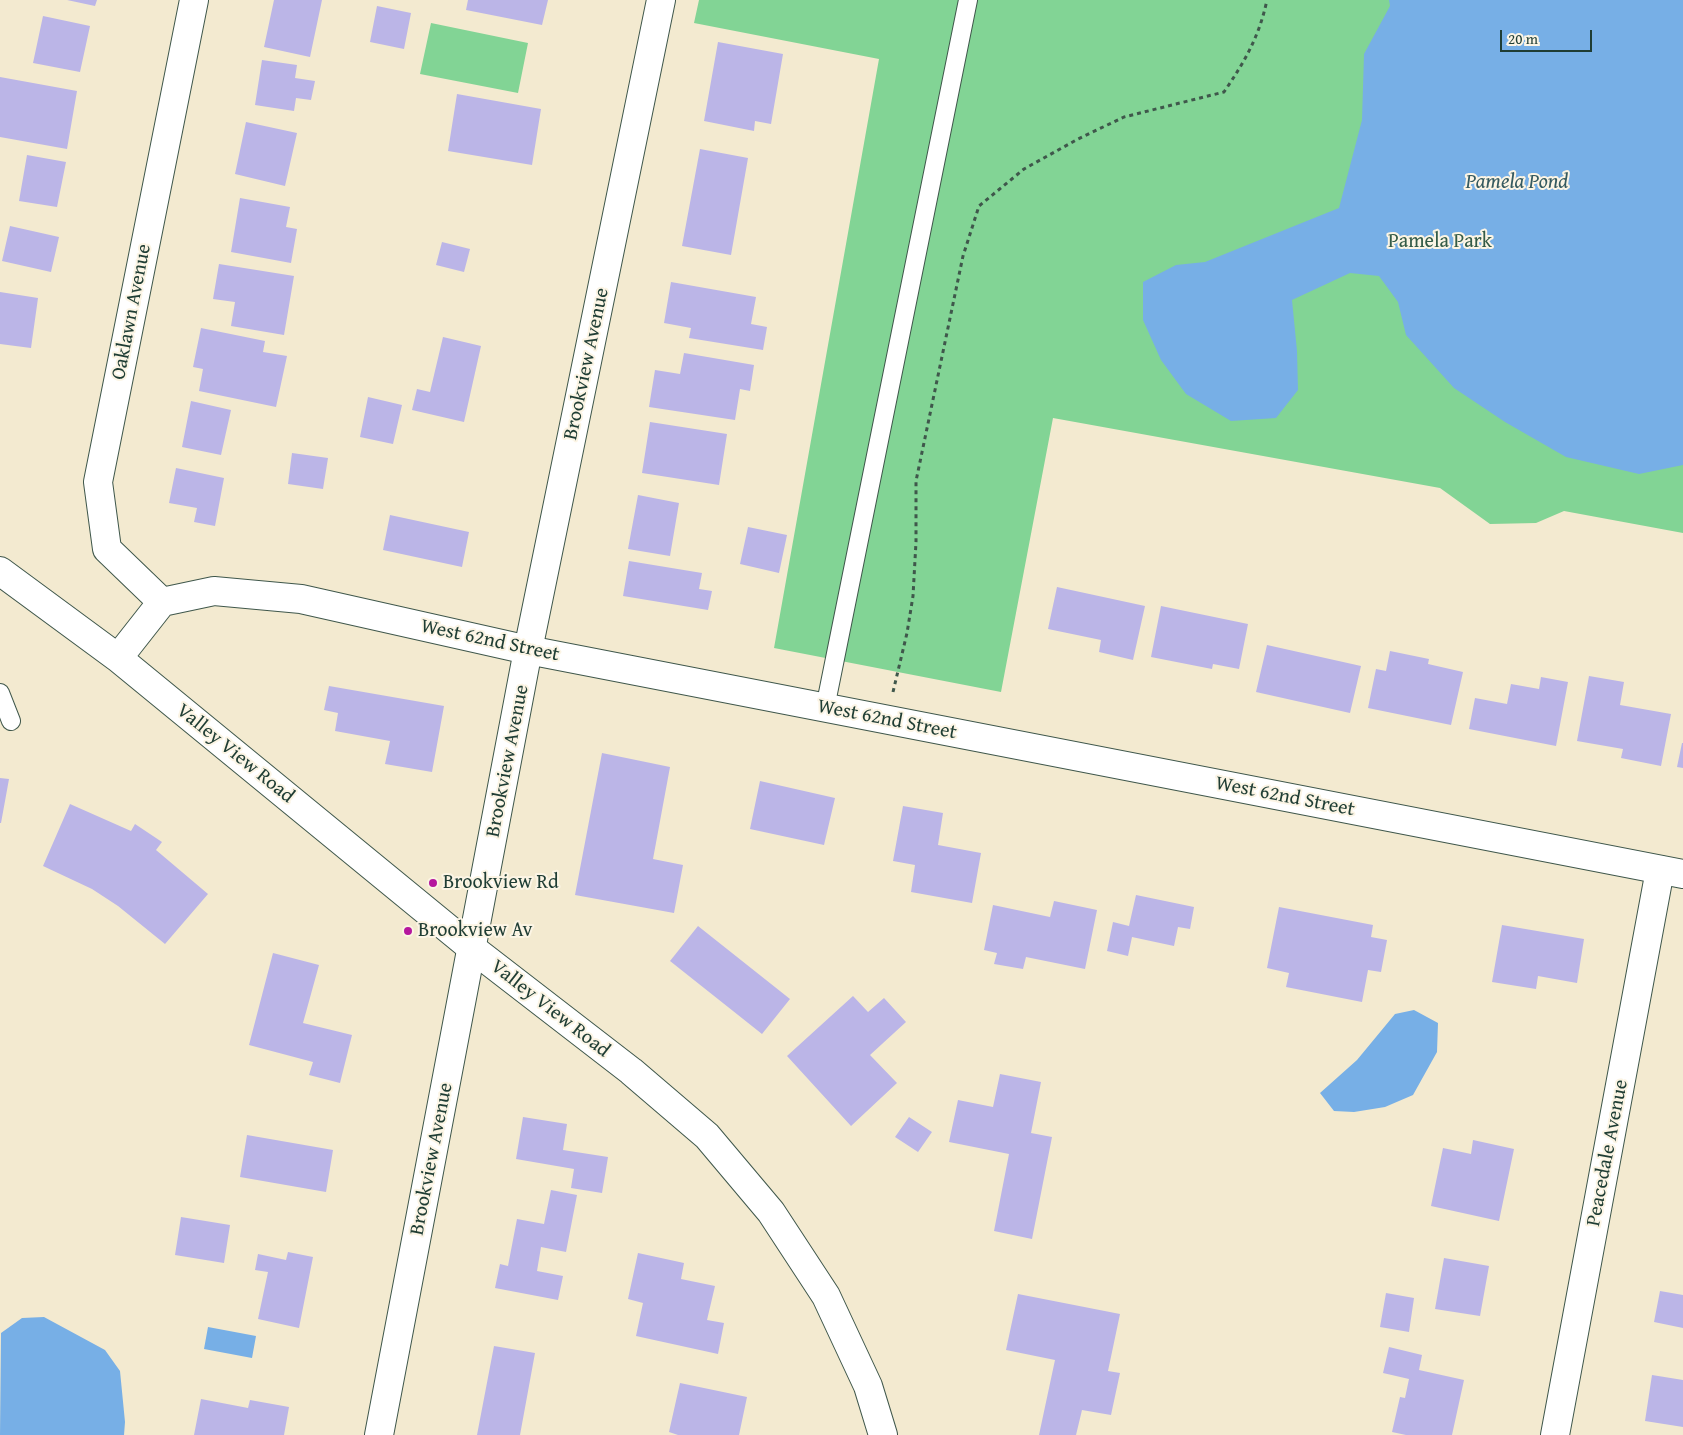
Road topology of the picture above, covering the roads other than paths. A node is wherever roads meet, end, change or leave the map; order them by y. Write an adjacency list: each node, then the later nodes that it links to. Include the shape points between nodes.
1 (194, 0): 5 (street, Oaklawn Avenue, via 98,482 108,549)
2 (661, 0): 6 (street, Brookview Avenue)
3 (968, 0): 9 (lane)
4 (0, 571): 7 (street, Valley View Road)
5 (162, 602): 6 (street, West 62nd Street, via 214,590 300,598); 7 (street)
6 (528, 650): 9 (street, West 62nd Street); 12 (street, Brookview Avenue)
7 (118, 658): 12 (street, Valley View Road)
8 (0, 693): 10 (lane)
9 (825, 708): 11 (street, West 62nd Street)
10 (11, 721)
11 (1672, 872): 15 (street, Peacedale Avenue)
12 (473, 949): 13 (street, Brookview Avenue); 14 (street, Valley View Road, via 631,1071 699,1129 752,1189 771,1212 826,1296 868,1386)
13 (380, 1435)
14 (883, 1435)
15 (1555, 1435)

